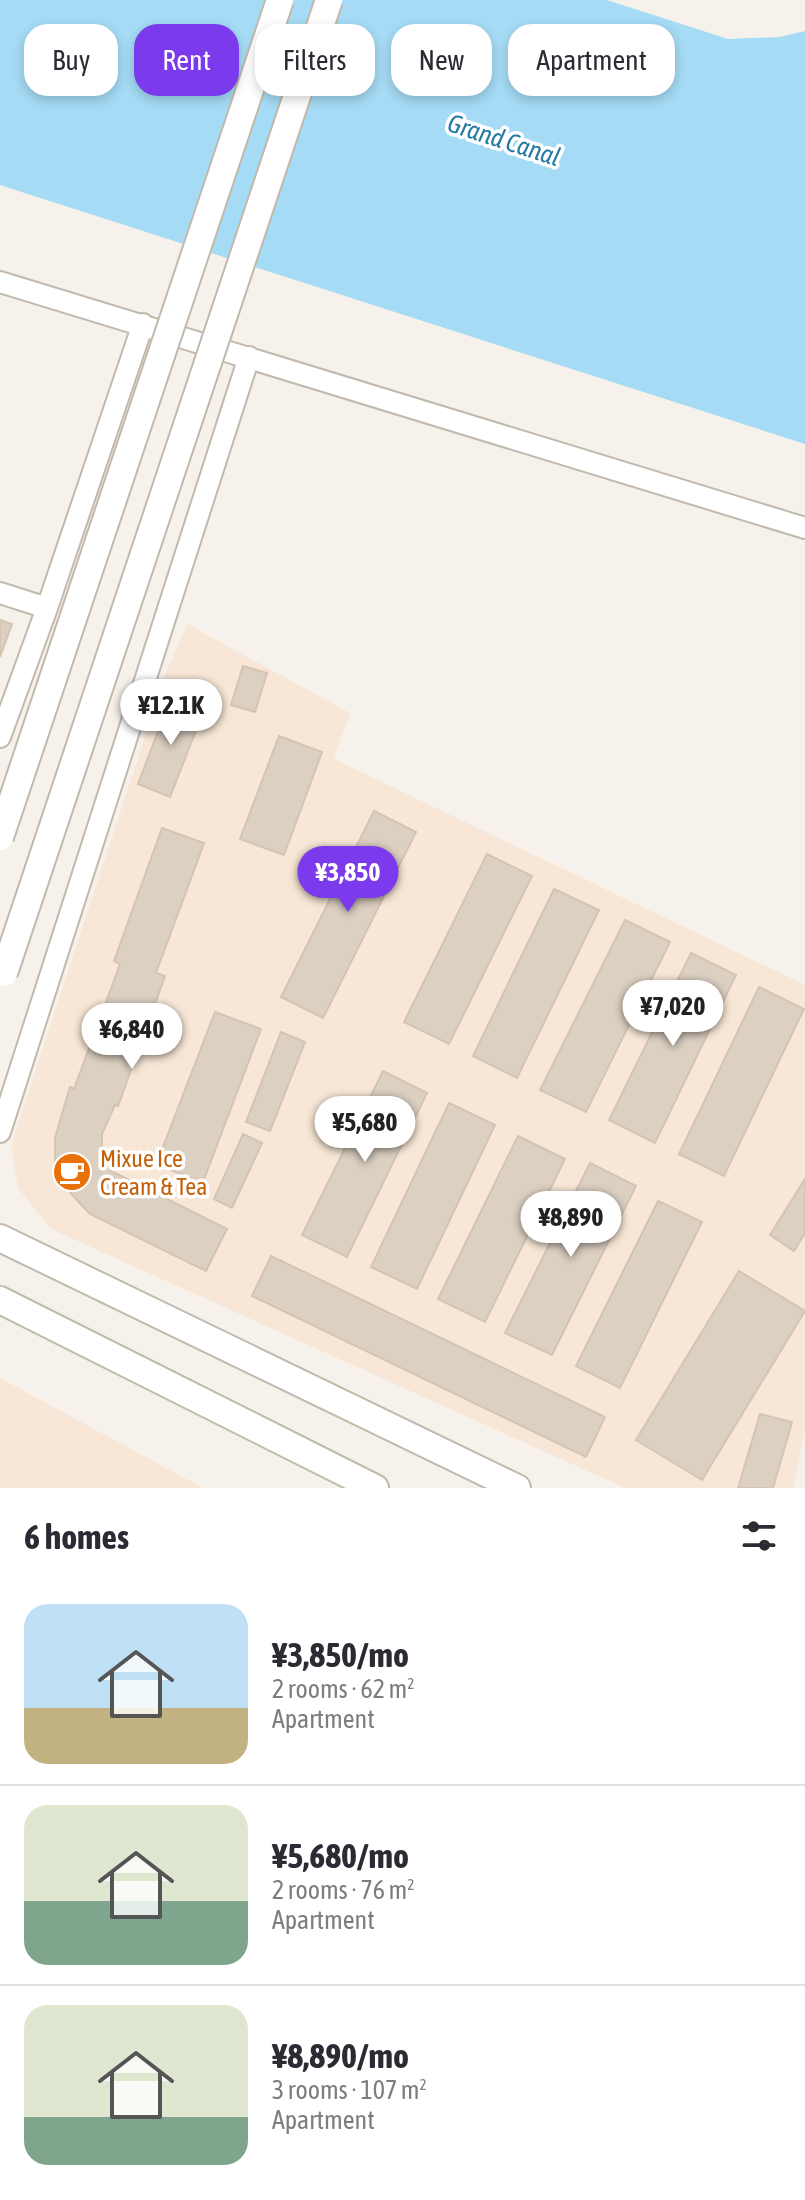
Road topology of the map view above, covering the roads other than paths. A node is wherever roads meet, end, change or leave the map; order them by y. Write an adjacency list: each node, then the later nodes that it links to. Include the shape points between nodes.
1 (280, 0): 10 (street, bridge)
2 (329, 0): 11 (street, bridge)
3 (0, 282): 4 (street)
4 (143, 324): 5 (street); 8 (street)
5 (249, 357): 6 (street); 12 (street)
6 (805, 528)
7 (0, 593): 8 (street)
8 (47, 608): 9 (street)
9 (0, 737)
10 (0, 837)
11 (2, 979)
12 (0, 1132)
13 (0, 1238): 16 (street)
14 (0, 1300): 15 (street)
15 (375, 1488)
16 (517, 1488)

